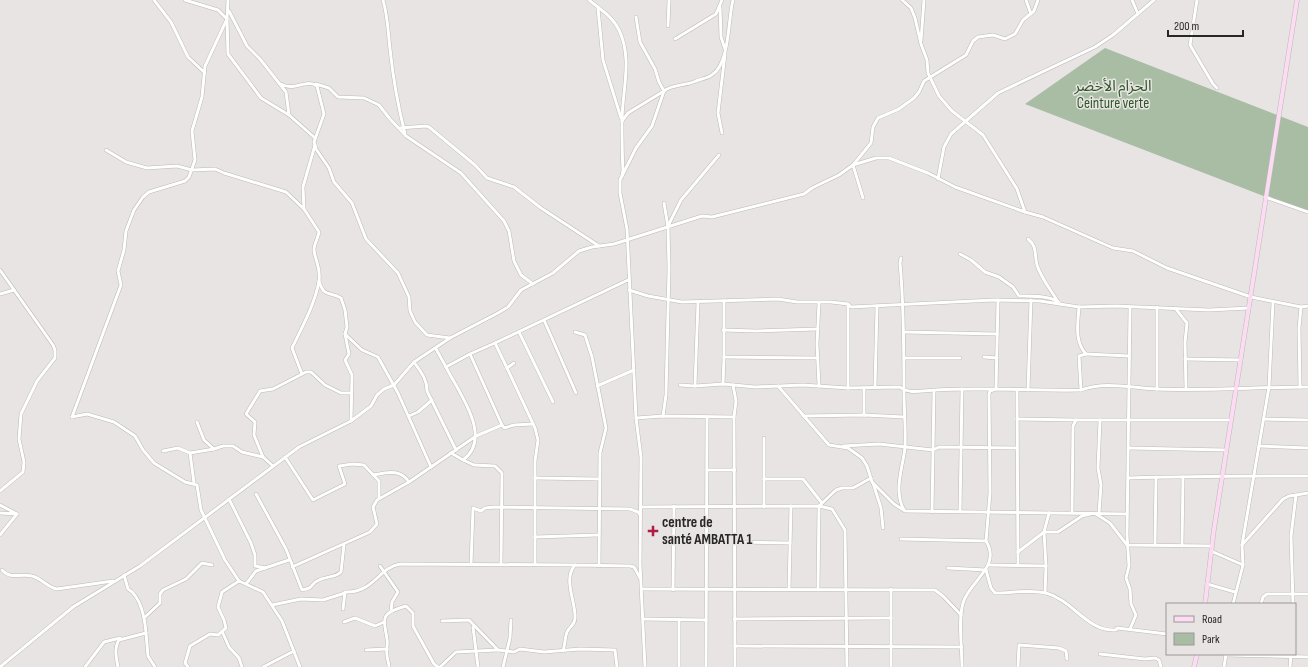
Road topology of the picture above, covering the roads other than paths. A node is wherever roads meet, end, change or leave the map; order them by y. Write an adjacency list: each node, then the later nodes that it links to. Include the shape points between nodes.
1 (154, 0): 28 (street, via 171,22 188,57)
2 (186, 0): 23 (street, via 218,10)
3 (228, 0): 19 (street)
4 (383, 0): 37 (street, via 388,17)
5 (589, 0): 17 (street)
6 (670, 0): 24 (street)
7 (722, 0): 18 (street)
8 (733, 0): 27 (street)
9 (902, 0): 26 (street, via 911,8)
10 (924, 0): 26 (street)
11 (1026, 0): 20 (street)
12 (1038, 0): 20 (street)
13 (1132, 0): 21 (street)
14 (1154, 0): 21 (street)
15 (1197, 0): 32 (street, via 1190,45)
16 (1297, 0): 47 (street)
17 (598, 7): 35 (street, via 603,60); 35 (street, via 611,18 619,30 623,48 626,78)
18 (720, 7): 25 (street, via 710,19); 27 (street, via 720,37)
19 (228, 11): 23 (street); 30 (street, via 246,46)
20 (1031, 14): 29 (street, via 1023,20 1011,37 1002,39 993,35 973,40 966,55)
21 (1138, 14): 36 (street, via 1095,47 998,92)
22 (636, 17): 33 (street, via 640,42)
23 (227, 19): 28 (street, via 206,64); 34 (street, via 228,54 261,98)
24 (668, 26)
25 (675, 40)
26 (921, 44): 29 (street)
27 (725, 49): 33 (street, via 721,64 714,74 688,85 667,88); 38 (street, via 718,113)
28 (205, 73): 44 (street, via 202,97 192,131 195,160)
29 (930, 78): 36 (street, via 943,100); 43 (street, via 924,81 914,98 899,109 878,118 873,127 871,143)
30 (281, 84): 31 (street, via 288,88 308,83); 34 (street, via 288,98)
31 (316, 84): 37 (street, via 329,88 338,96 360,97 374,102 390,120); 39 (street, via 324,114)
32 (1217, 88)
33 (664, 91): 35 (street, via 628,113); 46 (street, via 652,126 636,148)
34 (288, 115): 39 (street)
35 (622, 121): 46 (street, via 623,170)
36 (965, 121): 45 (street, via 947,139); 51 (street, via 983,135 993,150 1017,190)
37 (402, 128): 56 (street, via 429,127 487,178 514,187); 62 (street, via 406,136 461,173 472,183 478,194 499,213 509,231 514,261 521,275)
38 (722, 133)
39 (315, 138): 40 (street)
40 (315, 145): 50 (street, via 303,186); 94 (street, via 334,182 354,206 366,239 398,273 409,297 410,311 415,322 427,334)
41 (106, 150): 44 (street, via 126,162 147,168 177,166)
42 (719, 155): 53 (street, via 681,200)
43 (853, 165): 45 (street, via 876,158 889,158); 48 (street); 53 (street, via 804,194 712,217 702,216)
44 (192, 170): 50 (street, via 215,169 224,174 280,189); 199 (street, via 185,181 146,194 134,210 126,231 118,271 121,285 72,417 87,414 114,422 135,436 154,463 184,482)
45 (938, 179): 51 (street)
46 (620, 180): 54 (street)
47 (1265, 197): 52 (street); 67 (street)
48 (863, 198)
49 (664, 203): 53 (street)
50 (304, 209): 61 (street, via 319,232 314,248 319,265)
51 (1025, 212): 67 (street, via 1043,217 1114,248 1133,252 1167,268)
52 (1308, 212)
53 (668, 227): 54 (street); 68 (street)
54 (627, 239): 56 (street); 60 (street)
55 (1028, 239): 75 (street, via 1035,247 1040,273)
56 (599, 246): 62 (street, via 579,252 553,273)
57 (960, 254): 66 (street, via 985,272 999,277 1013,287 1019,296)
58 (901, 258): 77 (street)
59 (0, 270): 63 (street)
60 (628, 280): 64 (street); 86 (street)
61 (319, 281): 92 (street, via 323,292 342,300 347,327); 113 (street, via 303,327 292,348)
62 (533, 284): 94 (street, via 521,290 508,306)
63 (14, 290): 65 (street); 200 (street, via 53,344 56,354 37,381 21,414 20,439 24,472)
64 (629, 290): 68 (street); 112 (street)
65 (0, 294)
66 (1030, 297): 72 (street); 75 (street, via 1045,298)
67 (1251, 297): 73 (street); 85 (street)
68 (668, 300): 71 (street); 145 (street, via 666,395)
69 (724, 300): 71 (street); 74 (street, via 778,299); 88 (street)
70 (998, 300): 72 (street); 77 (street); 93 (street)
71 (698, 302): 119 (street)
72 (1031, 302): 75 (street); 136 (street)
73 (1273, 302): 82 (street); 124 (street)
74 (818, 303): 76 (street); 87 (street)
75 (1059, 303): 80 (street)
76 (848, 304): 78 (street, via 851,307); 126 (street)
77 (904, 305): 78 (street); 91 (street)
78 (877, 306): 123 (street)
79 (1308, 306): 82 (street)
80 (1079, 307): 83 (street); 98 (street, via 1078,342)
81 (1157, 307): 83 (street); 84 (street); 131 (street)
82 (1301, 307): 125 (street, via 1298,328)
83 (1130, 308): 99 (street)
84 (1175, 308): 85 (street); 106 (street, via 1187,323)
85 (1250, 308): 107 (street)
86 (544, 320): 89 (street); 140 (street)
87 (818, 329): 88 (street); 102 (street)
88 (723, 330): 100 (street)
89 (519, 332): 95 (street); 142 (street)
90 (575, 332): 118 (street, via 585,335)
91 (904, 332): 93 (street); 103 (street)
92 (345, 334): 115 (street, via 362,350 378,357); 139 (street, via 349,354 345,360 352,375)
93 (997, 334): 105 (street)
94 (450, 338): 96 (street)
95 (495, 343): 97 (street); 111 (street)
96 (436, 349): 108 (street); 110 (street)
97 (470, 354): 110 (street); 161 (street)
98 (1086, 354): 99 (street); 137 (street, via 1079,356)
99 (1129, 356): 122 (street)
100 (724, 357): 102 (street); 114 (street)
101 (984, 357): 105 (street)
102 (818, 358): 121 (street)
103 (905, 358): 104 (street); 133 (street)
104 (960, 358)
105 (997, 358): 130 (street)
106 (1186, 359): 107 (street); 132 (street)
107 (1241, 360): 138 (street)
108 (414, 362): 115 (street); 141 (street, via 424,375)
109 (514, 363): 111 (street)
110 (446, 367): 162 (street, via 472,418)
111 (507, 368): 160 (street)
112 (634, 370): 118 (street); 150 (street)
113 (302, 374): 139 (street, via 311,372 325,385 341,393); 179 (street, via 260,391 247,409 246,414 255,422 255,440)
114 (723, 384): 117 (street); 119 (street)
115 (394, 385): 144 (street); 158 (street, via 384,389 371,406)
116 (680, 385): 119 (street)
117 (733, 385): 120 (street); 148 (street, via 736,401)
118 (597, 386): 195 (street, via 606,428 600,453)
119 (695, 386)
120 (778, 386): 121 (street); 146 (street)
121 (819, 386): 126 (street)
122 (1129, 386): 131 (street); 137 (street, via 1098,386); 155 (street)
123 (875, 387): 127 (street); 133 (street, via 900,387)
124 (1269, 387): 125 (street); 138 (street); 152 (street)
125 (1300, 387): 128 (street)
126 (848, 388): 127 (street)
127 (864, 388): 143 (street)
128 (1308, 388)
129 (962, 389): 130 (street); 134 (street); 172 (street)
130 (996, 389): 135 (street); 166 (street, via 989,394)
131 (1157, 389): 132 (street)
132 (1186, 389): 138 (street)
133 (904, 390): 134 (street); 149 (street)
134 (934, 390): 174 (street)
135 (1017, 390): 136 (street); 151 (street)
136 (1028, 390): 137 (street)
137 (1081, 390)
138 (1236, 390): 156 (street)
139 (351, 393): 158 (street)
140 (576, 393)
141 (432, 400): 144 (street); 173 (street)
142 (553, 402)
143 (864, 415): 146 (street); 149 (street)
144 (409, 416): 183 (street)
145 (663, 416): 147 (street); 150 (street)
146 (803, 416): 164 (street, via 829,444)
147 (707, 417): 148 (street); 184 (street)
148 (734, 417): 185 (street)
149 (904, 417): 167 (street)
150 (636, 418): 212 (street, via 641,457)
151 (1017, 419): 153 (street); 168 (street)
152 (1264, 419): 157 (street); 165 (street)
153 (1076, 420): 154 (street); 221 (street, via 1073,426)
154 (1100, 420): 155 (street); 227 (street)
155 (1129, 420): 156 (street); 169 (street)
156 (1231, 420): 175 (street)
157 (1308, 420)
158 (351, 421): 180 (street, via 299,447)
159 (197, 422): 171 (street, via 204,440)
160 (533, 424): 161 (street, via 504,428); 192 (street, via 538,440)
161 (502, 425): 162 (street)
162 (476, 436): 173 (street); 181 (street, via 473,451)
163 (764, 438): 196 (street)
164 (837, 446): 167 (street, via 878,444); 193 (street, via 848,448 862,458)
165 (1259, 446): 170 (street); 191 (street)
166 (990, 447): 168 (street); 172 (street); 223 (street)
167 (905, 448): 174 (street); 218 (street, via 899,489 901,505)
168 (1016, 448): 224 (street)
169 (1129, 448): 175 (street); 194 (street)
170 (1308, 448)
171 (214, 449): 177 (street); 179 (street, via 233,446 242,452)
172 (960, 449): 174 (street, via 939,447); 220 (street)
173 (456, 450): 178 (street)
174 (933, 450): 219 (street)
175 (1226, 450): 190 (street)
176 (163, 451): 177 (street, via 178,448)
177 (190, 453): 199 (street)
178 (451, 453): 181 (street); 183 (street)
179 (263, 457): 182 (street)
180 (285, 458): 182 (street); 186 (street, via 313,500 345,484 339,466 364,465)
181 (463, 460): 215 (street, via 474,465 499,468 503,477)
182 (273, 466): 205 (street)
183 (431, 466): 197 (street)
184 (707, 470): 185 (street); 209 (street)
185 (735, 470): 213 (street)
186 (373, 475): 197 (street, via 397,472); 204 (street, via 379,481)
187 (1308, 476): 191 (street)
188 (1156, 477): 189 (street); 194 (street); 243 (street)
189 (1183, 477): 190 (street); 245 (street)
190 (1222, 477): 191 (street); 246 (street)
191 (1253, 477): 244 (street)
192 (535, 478): 195 (street); 216 (street)
193 (871, 478): 198 (street); 206 (street, via 853,488 836,490)
194 (1129, 478): 229 (street)
195 (600, 479): 217 (street)
196 (764, 479): 206 (street, via 803,479); 214 (street)
197 (409, 482): 204 (street)
198 (872, 482): 218 (street, via 894,504); 232 (street, via 882,512)
199 (194, 483): 230 (street, via 198,486)
200 (0, 491)
201 (1308, 493): 203 (street)
202 (256, 494): 249 (street, via 282,541)
203 (1296, 495): 244 (street, via 1283,500); 284 (street, via 1291,536)
204 (379, 498): 241 (street, via 373,507 377,524 370,532)
205 (229, 499): 230 (street); 262 (street, via 251,542 255,555 254,566)
206 (822, 503): 211 (street)
207 (0, 505): 228 (street)
208 (674, 506): 209 (street); 212 (street); 278 (street)
209 (707, 506): 213 (street); 274 (street)
210 (791, 506): 211 (street); 214 (street); 240 (street)
211 (819, 506): 276 (street, via 832,509 845,530); 280 (street)
212 (640, 507): 231 (street)
213 (736, 507): 214 (street); 239 (street)
214 (764, 507)
215 (502, 508): 216 (street); 250 (street); 253 (street, via 481,511 473,508)
216 (535, 508): 217 (street); 236 (street)
217 (599, 509): 231 (street, via 636,510); 235 (street)
218 (905, 511): 219 (street)
219 (932, 512): 220 (street)
220 (960, 512): 223 (street)
221 (1072, 512): 225 (street); 226 (street)
222 (0, 513): 228 (street)
223 (988, 513): 224 (street); 238 (street)
224 (1018, 513): 225 (street); 248 (street)
225 (1050, 513): 233 (street)
226 (1094, 513): 227 (street); 233 (street, via 1082,516 1058,532); 242 (street, via 1110,523)
227 (1099, 513): 229 (street)
228 (17, 514): 234 (street)
229 (1127, 514): 242 (street)
230 (204, 518): 267 (street); 270 (street, via 225,560)
231 (640, 519): 268 (street)
232 (883, 528)
233 (1044, 532): 248 (street); 260 (street)
234 (0, 535)
235 (598, 535): 236 (street); 258 (street)
236 (535, 537): 251 (street)
237 (901, 539): 238 (street)
238 (986, 541): 259 (street)
239 (735, 542): 240 (street); 279 (street)
240 (790, 543): 275 (street)
241 (344, 544): 261 (street); 261 (street, via 341,572 317,580 310,588 302,590)
242 (1127, 545): 243 (street); 306 (street, via 1130,566 1126,578 1136,615)
243 (1155, 545): 245 (street)
244 (1242, 545): 256 (street)
245 (1182, 546): 246 (street)
246 (1212, 546): 247 (street)
247 (1211, 551): 256 (street); 272 (street)
248 (1018, 552): 255 (street)
249 (289, 560): 261 (street); 262 (street)
250 (501, 564): 251 (street); 253 (street)
251 (535, 564): 254 (street)
252 (212, 565): 294 (street, via 202,563 186,579 163,590 160,594 160,603)
253 (471, 565): 266 (street, via 400,564 390,566)
254 (576, 565): 258 (street); 321 (street, via 571,570 570,586 574,624 567,632)
255 (1018, 565): 259 (street); 260 (street)
256 (1243, 565): 282 (street)
257 (380, 566): 266 (street)
258 (599, 566): 268 (street, via 634,567)
259 (989, 566): 265 (street)
260 (1046, 566): 283 (street)
261 (292, 567)
262 (266, 568): 271 (street, via 256,571)
263 (948, 568): 265 (street)
264 (2, 570): 269 (street, via 12,576 33,576 50,588 57,589)
265 (986, 570): 283 (street, via 992,591 995,593); 293 (street, via 963,602)
266 (384, 572): 281 (street, via 369,586); 292 (street, via 398,592 392,602)
267 (124, 575): 269 (street); 294 (street, via 128,589 133,592)
268 (642, 580): 273 (street)
269 (115, 581): 328 (street, via 73,607)
270 (239, 581): 271 (street); 307 (street, via 222,592 218,607 226,628)
271 (246, 584): 290 (street, via 263,592)
272 (1207, 584): 282 (street); 286 (street)
273 (642, 589): 278 (street); 297 (street)
274 (706, 589): 278 (street); 279 (street); 301 (street)
275 (790, 589): 279 (street); 280 (street)
276 (846, 589): 277 (street); 280 (street); 295 (street)
277 (891, 589): 293 (street, via 935,590); 296 (street)
278 (673, 590)
279 (734, 590): 299 (street)
280 (818, 590)
281 (345, 592): 290 (street, via 323,600 301,599); 291 (street)
282 (1235, 592): 287 (street)
283 (1045, 593): 306 (street, via 1105,631 1117,628)
284 (1293, 594): 285 (street); 288 (street, via 1267,594); 289 (street)
285 (1308, 594)
286 (1205, 603)
287 (1233, 603)
288 (1261, 603)
289 (1293, 603)
290 (272, 605): 318 (street, via 282,621)
291 (343, 608)
292 (391, 611): 304 (street, via 386,614); 337 (street, via 406,606 413,613 413,626)
293 (961, 615): 314 (street)
294 (145, 617): 308 (street)
295 (846, 618): 296 (street); 299 (street); 313 (street)
296 (891, 618): 312 (street)
297 (644, 619): 298 (street); 341 (street)
298 (679, 619): 301 (street); 342 (street)
299 (734, 619): 311 (street)
300 (511, 620): 320 (street)
301 (706, 620): 343 (street)
302 (442, 621): 305 (street, via 469,620)
303 (344, 622): 304 (street, via 355,618 375,626)
304 (384, 622): 315 (street)
305 (473, 626): 317 (street); 319 (street)
306 (1130, 629): 309 (street)
307 (222, 631): 332 (street, via 218,635 210,634 190,646 185,663); 333 (street)
308 (146, 633): 310 (street); 331 (street, via 148,656)
309 (1166, 634)
310 (122, 637): 329 (street, via 104,642); 330 (street, via 116,646)
311 (735, 646): 313 (street); 344 (street)
312 (890, 646): 313 (street); 314 (street); 346 (street)
313 (846, 647): 345 (street)
314 (962, 647): 347 (street)
315 (387, 649): 316 (street); 336 (street)
316 (366, 650)
317 (498, 650): 319 (street); 320 (street)
318 (294, 651): 334 (street); 335 (street)
319 (476, 651): 337 (street, via 456,652); 338 (street)
320 (507, 651): 321 (street); 339 (street)
321 (563, 651): 340 (street, via 615,650)
322 (1100, 654): 349 (street, via 1155,658 1159,660)
323 (1196, 655): 350 (street)
324 (1226, 655): 351 (street)
325 (1291, 655): 326 (street); 352 (street)
326 (1308, 656)
327 (1067, 659): 348 (street, via 1066,651 1059,648 1019,645)
328 (0, 667)
329 (85, 667)
330 (118, 667)
331 (155, 667)
332 (188, 667)
333 (242, 667)
334 (263, 667)
335 (300, 667)
336 (389, 667)
337 (439, 667)
338 (478, 667)
339 (503, 667)
340 (617, 667)
341 (645, 667)
342 (679, 667)
343 (706, 667)
344 (735, 667)
345 (847, 667)
346 (890, 667)
347 (962, 667)
348 (1018, 667)
349 (1161, 667)
350 (1194, 667)
351 (1224, 667)
352 (1290, 667)

